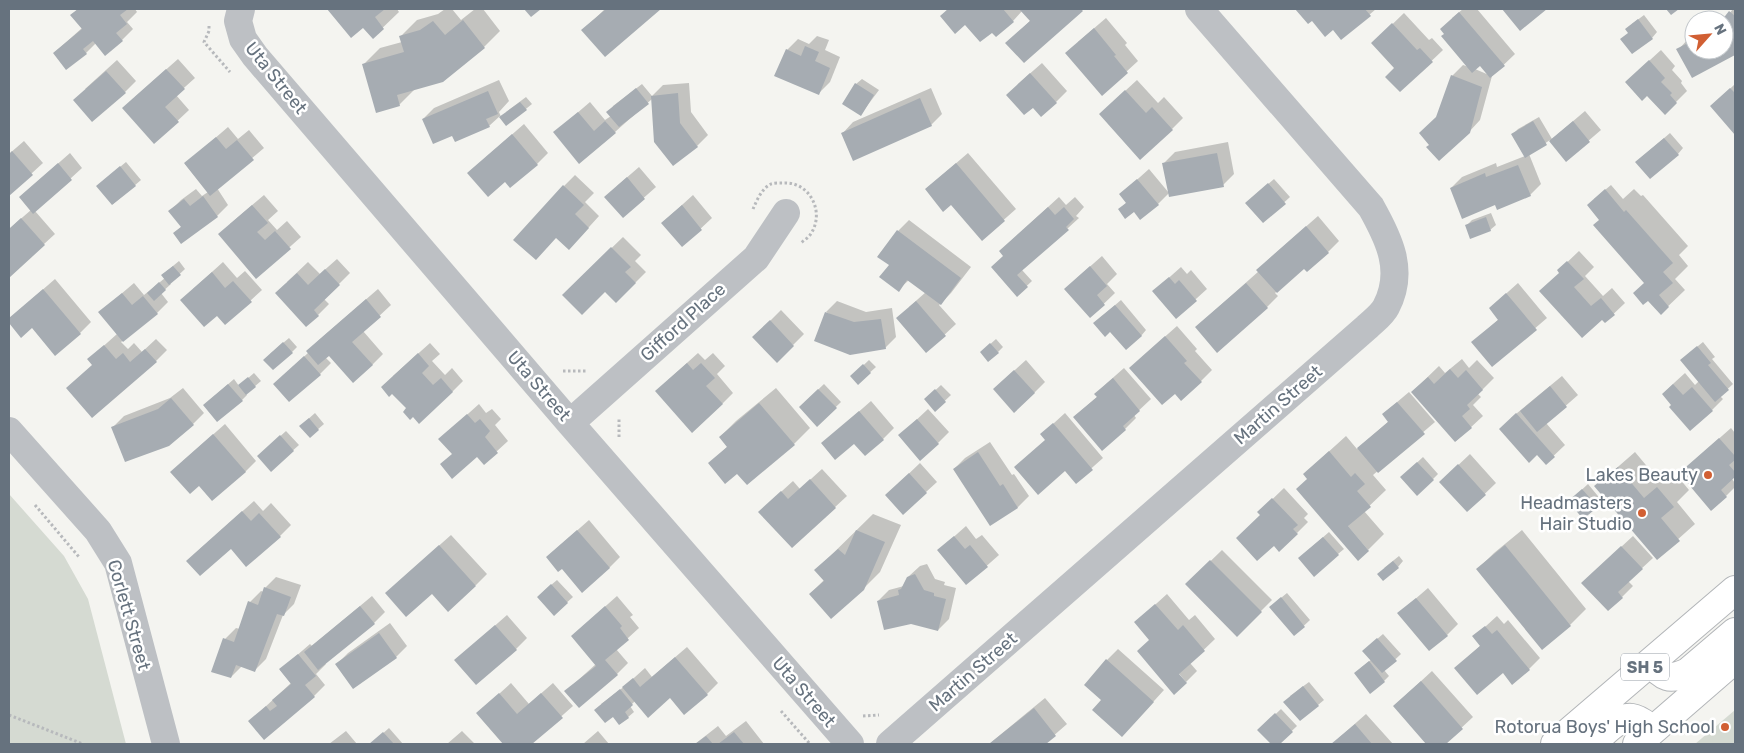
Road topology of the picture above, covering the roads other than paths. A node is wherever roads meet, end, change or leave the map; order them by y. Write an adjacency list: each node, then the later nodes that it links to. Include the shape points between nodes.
1 (1199, 9): 13 (street, Martin Street, via 1371,207 1387,234 1394,260 1392,291 1385,309)
2 (240, 15): 4 (street, Uta Street, via 243,39 255,56)
3 (786, 213): 4 (street, Gifford Place, via 756,258)
4 (570, 423): 12 (street, Uta Street)
5 (9, 430): 11 (street, Corlett Street, via 98,532 118,563)
6 (1735, 590): 9 (highway, SH 5)
7 (1735, 632): 9 (highway, via 1679,676 1662,674)
8 (1735, 659): 10 (highway)
9 (1651, 663): 14 (highway, SH 5)
10 (1645, 737): 15 (highway, via 1642,722 1632,718 1616,723)
11 (166, 744)
12 (850, 744)
13 (890, 744)
14 (1555, 744)
15 (1592, 744)

